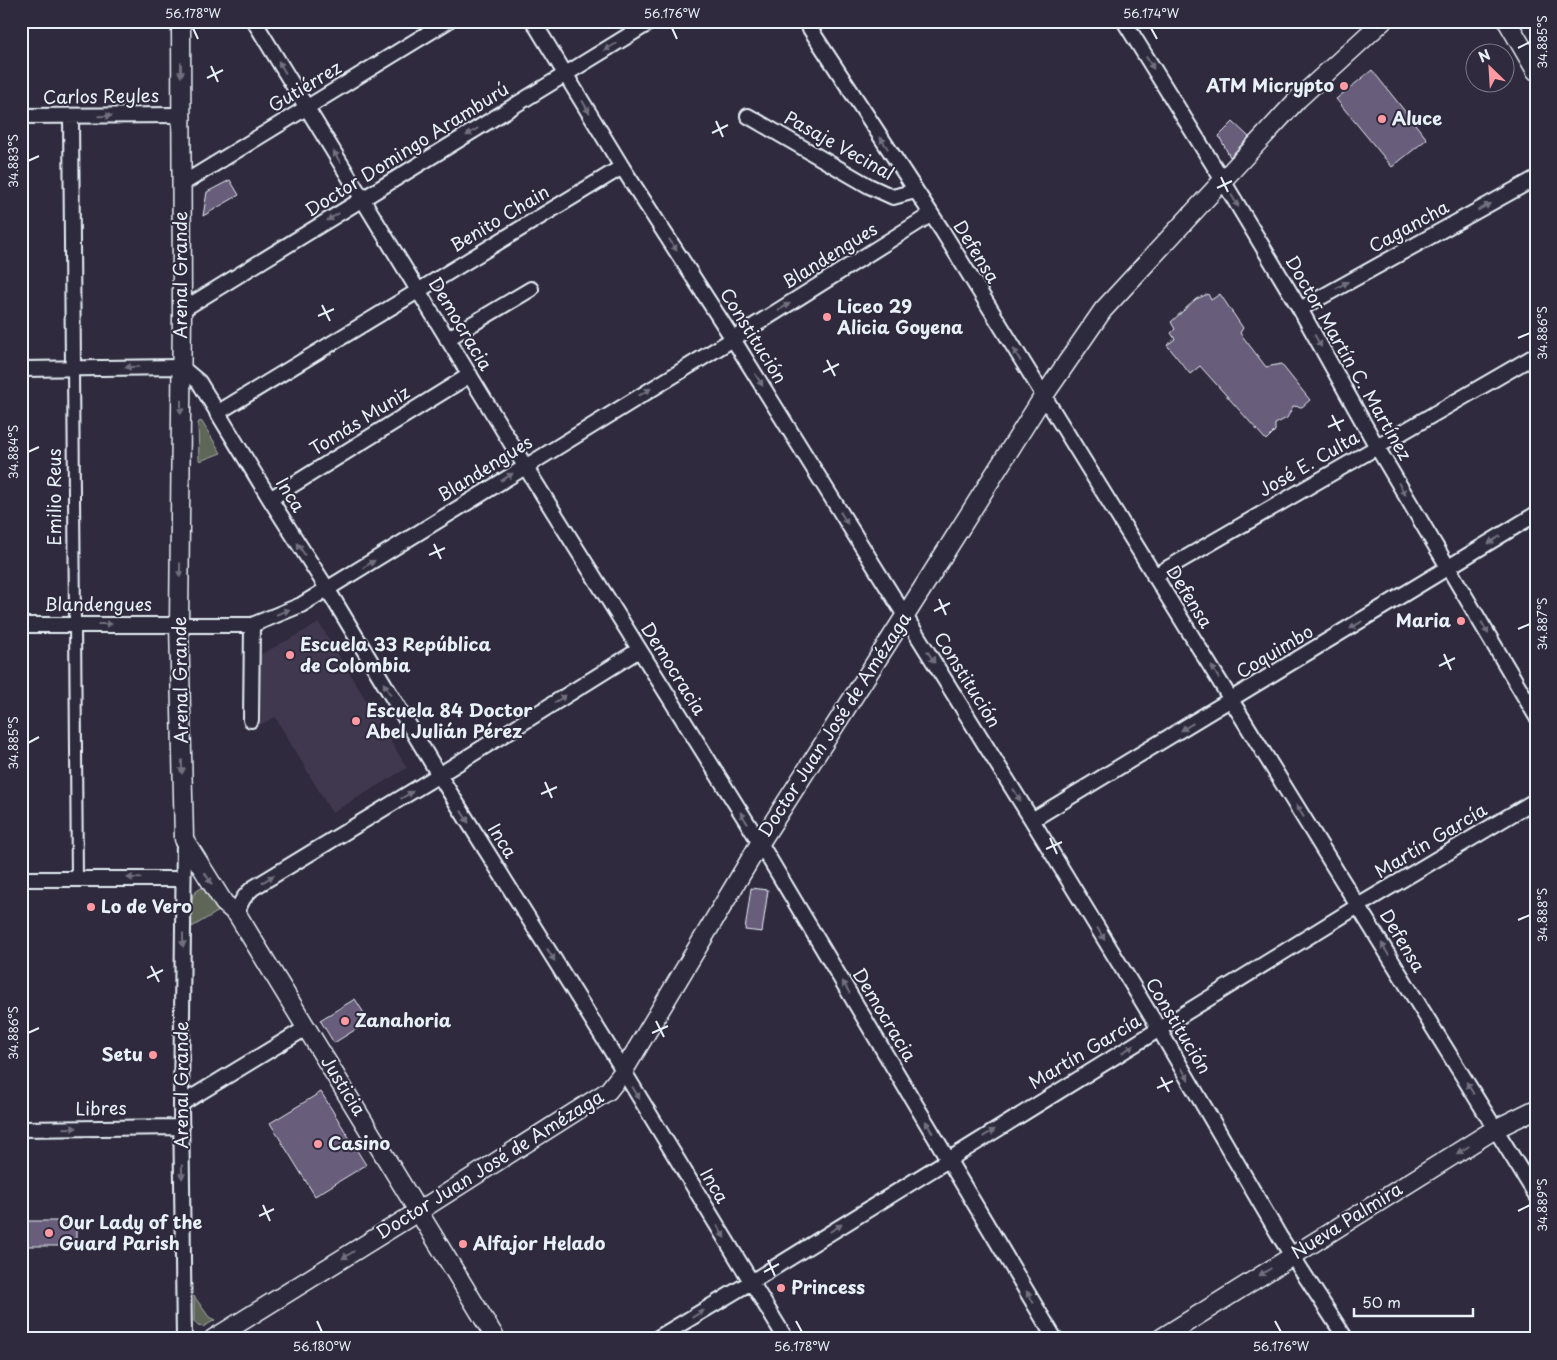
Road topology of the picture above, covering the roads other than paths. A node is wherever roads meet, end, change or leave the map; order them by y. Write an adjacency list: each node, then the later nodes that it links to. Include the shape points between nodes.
1 (181, 21): 13 (street, Arenal Grande, one-way to 13)
2 (254, 21): 12 (street, Democracia, one-way to 2)
3 (448, 21): 12 (street, Gutiérrez)
4 (532, 21): 11 (street, Constitución)
5 (652, 21): 11 (street, Doctor Domingo Aramburú, one-way to 11)
6 (805, 21): 21 (street, Defensa, one-way to 6)
7 (1124, 21): 19 (street, Doctor Martín C. Martínez, one-way to 19)
8 (1383, 21): 19 (street, Doctor Juan José de Amézaga, via 1298,99)
9 (1507, 21): 10 (street)
10 (1536, 71)
11 (566, 74): 17 (street, Constitución, one-way to 17); 22 (street, Doctor Domingo Aramburú, one-way to 22)
12 (308, 108): 20 (street, Gutiérrez); 22 (street, Democracia, one-way to 12)
13 (181, 115): 15 (street, Carlos Reyles, one-way to 13); 20 (street, Arenal Grande)
14 (21, 116): 15 (street, Carlos Reyles)
15 (71, 116): 32 (street, Emilio Reus)
16 (748, 116): 21 (street, Pasaje Vecinal, via 892,197)
17 (622, 166): 25 (street, Benito Chain); 29 (street, Constitución, one-way to 29)
18 (1536, 178): 26 (street, Cagancha, one-way to 18)
19 (1222, 179): 26 (street, Doctor Martín C. Martínez, one-way to 26); 35 (street, Doctor Juan José de Amézaga, via 1103,310)
20 (182, 184): 27 (street, Arenal Grande)
21 (915, 191): 23 (street, Defensa)
22 (362, 199): 25 (street, Democracia); 27 (street, Doctor Domingo Aramburú, one-way to 27)
23 (930, 215): 29 (street, Blandengues, one-way to 23); 35 (street, Defensa, one-way to 23)
24 (531, 289): 28 (street)
25 (418, 291): 28 (street, Democracia); 36 (street, Benito Chain)
26 (1300, 309): 37 (street, Doctor Martín C. Martínez, one-way to 37)
27 (182, 310): 31 (street, Arenal Grande)
28 (447, 339): 34 (street, Democracia)
29 (733, 339): 38 (street, Blandengues, one-way to 29); 44 (street, Constitución, one-way to 44)
30 (1536, 356): 37 (street, José E. Culta)
31 (181, 367): 32 (street, one-way to 32); 36 (street, Inca, via 199,382); 46 (street, Arenal Grande, one-way to 46)
32 (73, 368): 33 (street); 45 (street, Emilio Reus)
33 (21, 369)
34 (470, 375): 38 (street, Democracia); 39 (street, Tomás Muniz)
35 (1043, 397): 42 (street, Defensa); 44 (street, Doctor Juan José de Amézaga)
36 (217, 413): 39 (street, Inca)
37 (1377, 447): 41 (street, Doctor Martín C. Martínez, one-way to 41); 42 (street, José E. Culta)
38 (525, 466): 43 (street, Blandengues, one-way to 38); 49 (street, Democracia)
39 (270, 499): 43 (street, Inca, one-way to 39)
40 (1536, 514): 41 (street, Coquimbo, one-way to 41)
41 (1449, 568): 50 (street, Coquimbo, one-way to 50); 51 (street, Doctor Martín C. Martínez, one-way to 51)
42 (1154, 576): 50 (street, Defensa, one-way to 42)
43 (328, 590): 48 (street, Blandengues, one-way to 43); 53 (street, Inca, one-way to 43)
44 (905, 616): 55 (street, Constitución, one-way to 55); 57 (street, Doctor Juan José de Amézaga)
45 (75, 624): 46 (street, Blandengues, one-way to 46); 47 (street, Blandengues); 59 (street, Emilio Reus)
46 (179, 624): 48 (street, Blandengues); 56 (street, Arenal Grande, one-way to 56)
47 (21, 625)
48 (252, 625): 52 (street)
49 (639, 650): 53 (street, one-way to 49); 57 (street, Democracia, one-way to 49)
50 (1232, 700): 55 (street, Coquimbo, one-way to 55); 61 (street, Defensa, one-way to 50)
51 (1536, 716)
52 (251, 720)
53 (439, 775): 62 (street, one-way to 53, via 244,897 253,888); 65 (street, Inca, one-way to 65)
54 (1536, 800): 61 (street, Martín García)
55 (1032, 820): 64 (street, Constitución, one-way to 64)
56 (184, 839): 60 (street, Arenal Grande); 62 (street, Justicia, one-way to 62, via 224,903)
57 (760, 843): 65 (street, Doctor Juan José de Amézaga); 71 (street, Democracia, one-way to 57)
58 (21, 878): 59 (street)
59 (77, 878): 60 (street, one-way to 59)
60 (183, 879): 66 (street, Arenal Grande, one-way to 66)
61 (1358, 906): 64 (street, Martín García); 70 (street, Defensa, one-way to 61)
62 (237, 914): 63 (street, Justicia)
63 (306, 1028): 66 (street); 73 (street, Justicia)
64 (1159, 1029): 71 (street, Martín García, one-way to 64); 74 (street, Constitución, one-way to 74)
65 (623, 1072): 73 (street, Doctor Juan José de Amézaga, via 608,1091); 75 (street, Inca, one-way to 75)
66 (181, 1104): 68 (street, Arenal Grande)
67 (1536, 1109): 70 (street, Nueva Palmira)
68 (182, 1127): 69 (street, Libres, one-way to 68); 76 (street, Arenal Grande, one-way to 76)
69 (21, 1129)
70 (1495, 1129): 72 (street, Defensa); 74 (street, Nueva Palmira, one-way to 74)
71 (948, 1159): 75 (street, Martín García, one-way to 71); 81 (street, Democracia, one-way to 71)
72 (1536, 1196)
73 (419, 1211): 77 (street, Doctor Juan José de Amézaga, one-way to 77); 78 (street, Justicia)
74 (1291, 1256): 82 (street, Nueva Palmira, one-way to 82); 83 (street, Constitución)
75 (751, 1282): 79 (street, Martín García, one-way to 75); 80 (street, Inca)
76 (184, 1339)
77 (213, 1339)
78 (496, 1339)
79 (656, 1339)
80 (786, 1339)
81 (1055, 1339)
82 (1160, 1339)
83 (1346, 1339)

